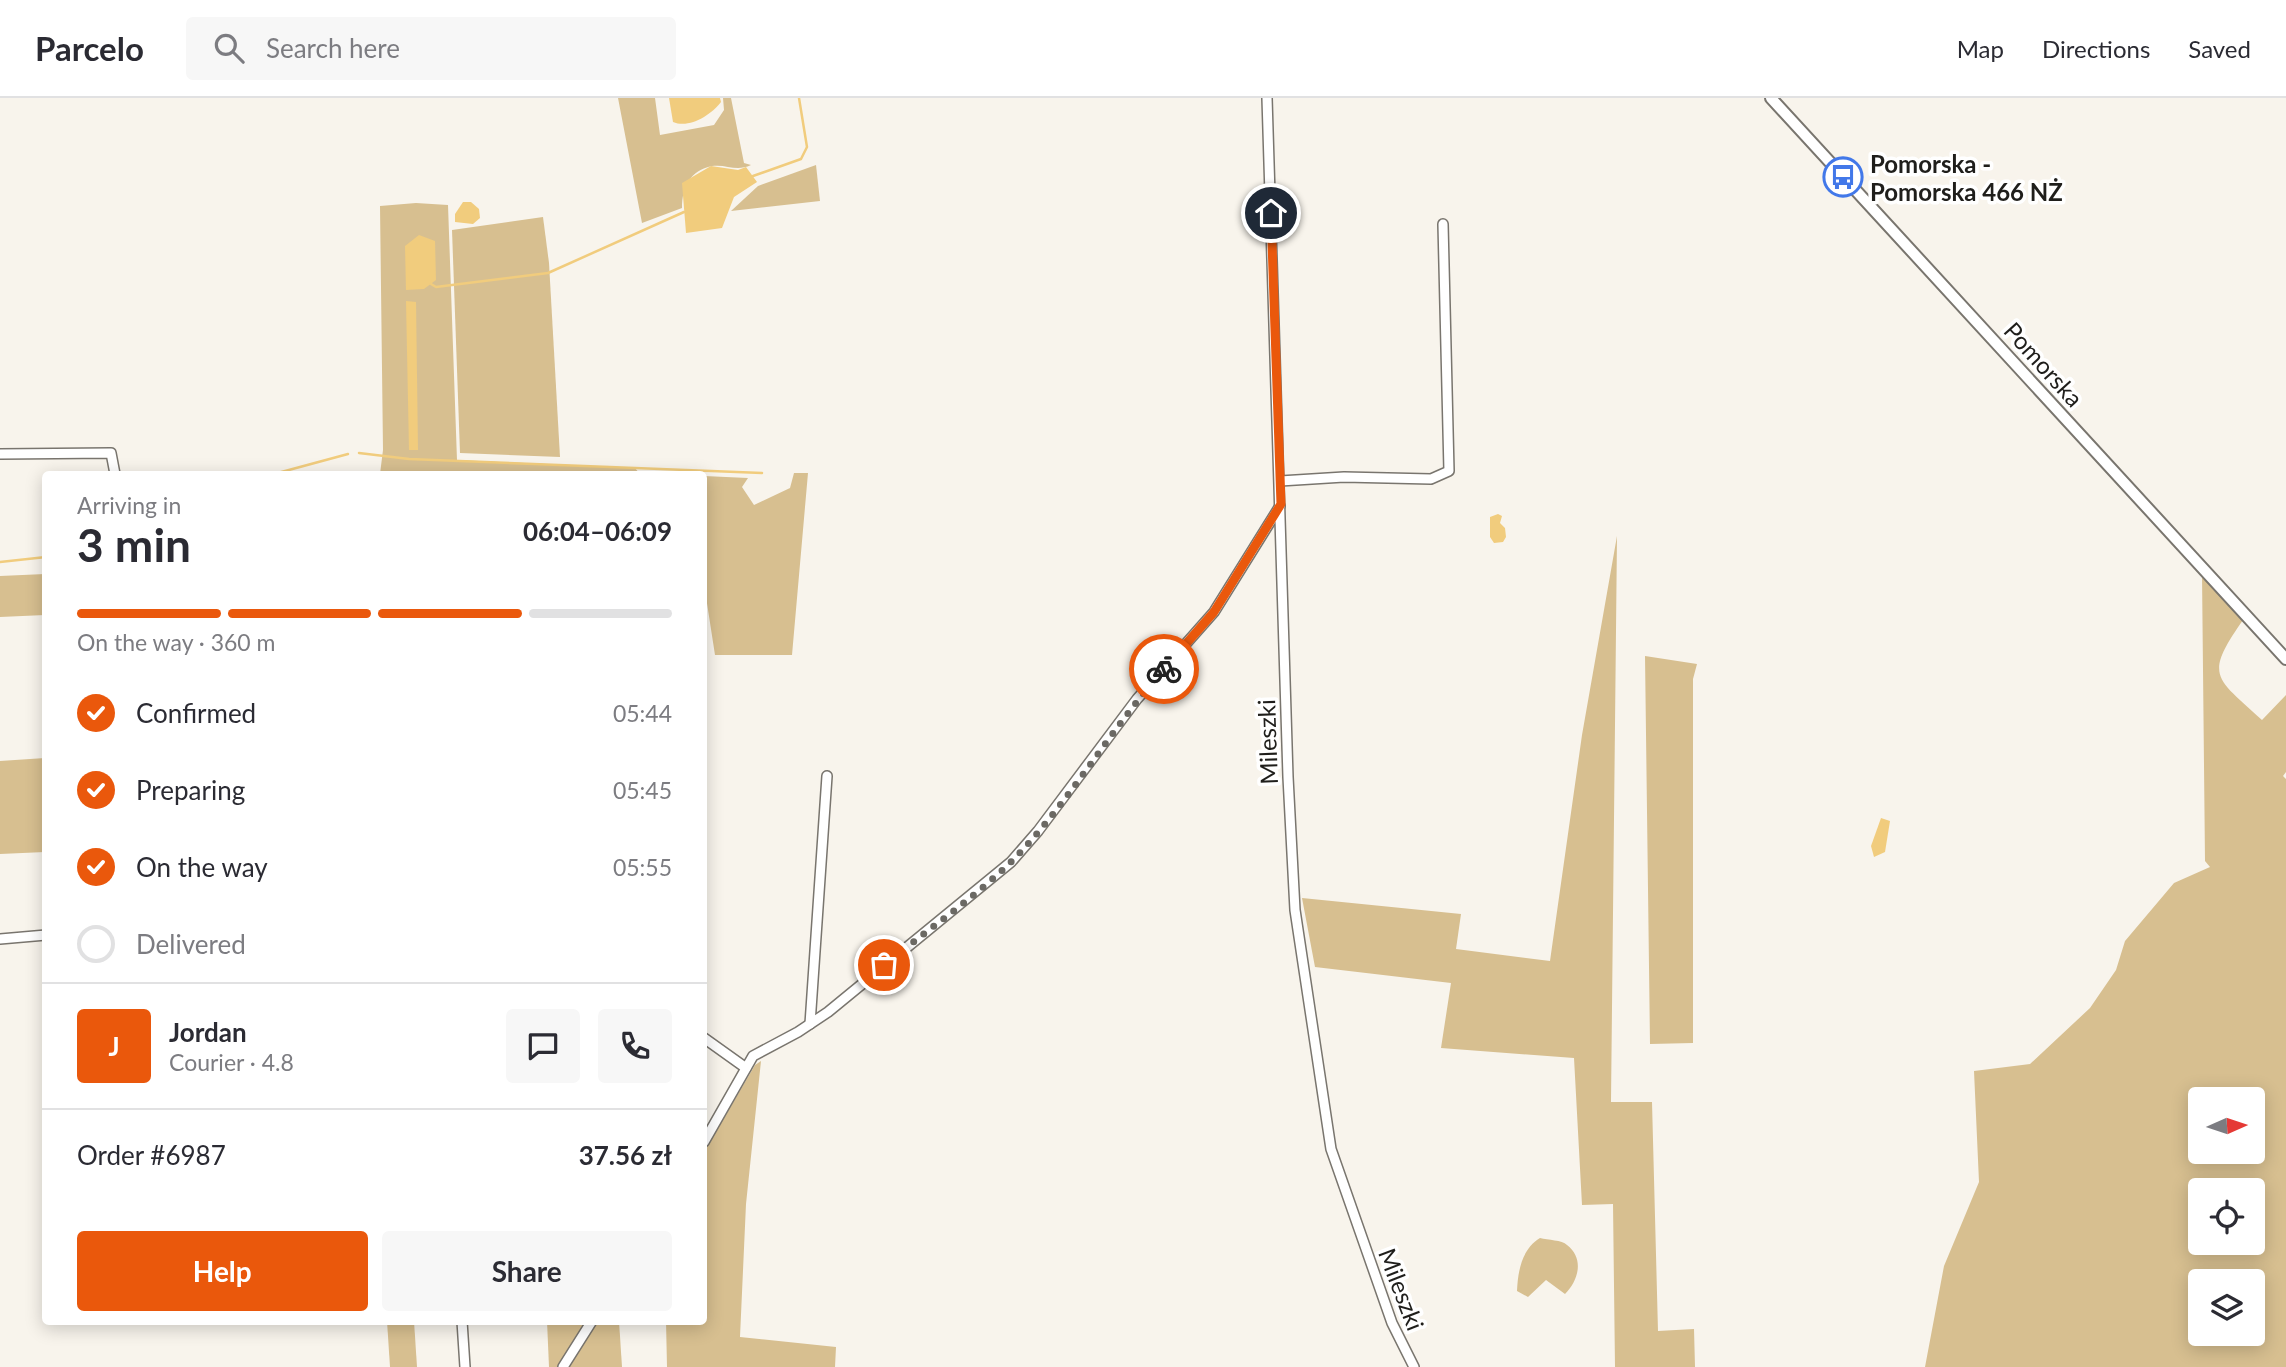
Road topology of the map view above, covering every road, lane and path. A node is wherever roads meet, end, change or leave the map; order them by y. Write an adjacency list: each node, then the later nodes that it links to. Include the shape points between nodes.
1 (1268, 98): 6 (street, Mileszki)
2 (1771, 98): 8 (street, Pomorska)
3 (1443, 224): 6 (street, via 1449,471 1432,480 1344,477)
4 (0, 454): 5 (street, via 111,453)
5 (114, 471)
6 (1280, 481): 7 (street, Mileszki)
7 (1281, 504): 12 (street, via 1214,612 1137,699 1010,862); 20 (street, Mileszki, via 1295,910 1324,1109 1341,1185 1392,1324)
8 (2286, 659)
9 (827, 776): 12 (street)
10 (42, 935): 11 (street)
11 (0, 939)
12 (810, 1024): 14 (street, via 763,1048)
13 (707, 1040): 14 (street)
14 (746, 1068): 15 (street)
15 (707, 1137)
16 (462, 1325): 18 (street)
17 (589, 1325): 19 (street)
18 (465, 1367)
19 (563, 1367)
20 (1414, 1367)

